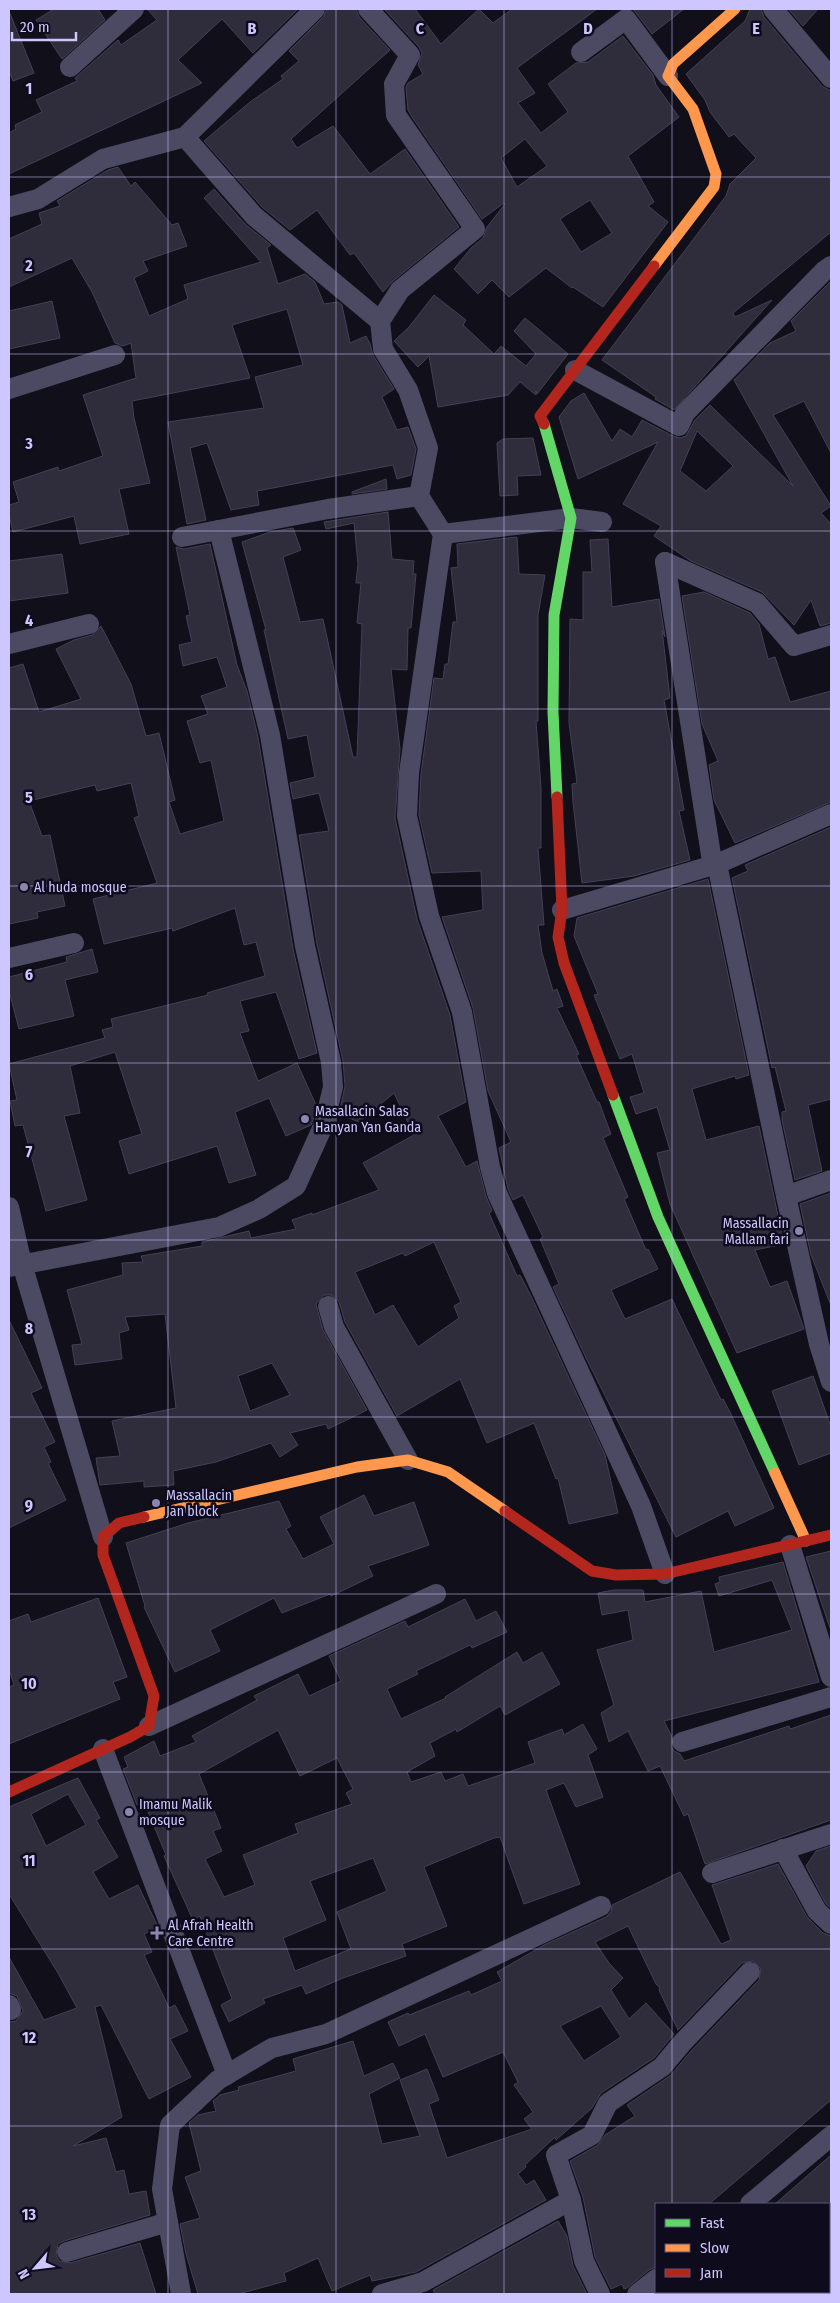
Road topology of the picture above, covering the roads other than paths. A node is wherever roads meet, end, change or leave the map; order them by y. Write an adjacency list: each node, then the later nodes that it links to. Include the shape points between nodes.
1 (134, 9): 7 (street)
2 (315, 9): 10 (street)
3 (368, 9): 13 (street, via 410,55 394,84 396,115 475,229 400,290)
4 (735, 9): 8 (street, via 673,64)
5 (774, 9): 9 (street)
6 (581, 52): 8 (street, via 626,19)
7 (70, 67)
8 (668, 76): 15 (street, via 693,108 716,174 714,187)
9 (831, 78)
10 (185, 137): 11 (street, via 103,158 38,199); 13 (street, via 254,216)
11 (9, 207)
12 (831, 266): 15 (street, via 685,413 678,426)
13 (380, 321): 17 (street, via 383,349 408,390 428,448)
14 (115, 355): 16 (street)
15 (575, 370): 18 (street, via 540,416)
16 (9, 389)
17 (419, 496): 20 (street); 21 (street)
18 (571, 518): 19 (street); 21 (street); 28 (street, via 554,615 553,712)
19 (602, 522)
20 (219, 530): 22 (street); 34 (street, via 270,735 306,946 331,1062 332,1087 324,1124 296,1186 259,1209 219,1227)
21 (443, 534): 42 (street, via 409,773 407,816 417,866 429,916 462,1012 497,1193 641,1506)
22 (182, 537)
23 (89, 624): 25 (street)
24 (831, 635): 27 (street, via 794,646 757,603 665,562 711,855)
25 (9, 644)
26 (831, 814): 27 (street)
27 (717, 864): 28 (street); 32 (street)
28 (562, 910): 41 (street, via 558,937 564,962 658,1217)
29 (74, 943): 30 (street)
30 (9, 958)
31 (831, 1180): 32 (street)
32 (786, 1196): 36 (street)
33 (9, 1207): 34 (street)
34 (16, 1266): 40 (street)
35 (328, 1306): 38 (street, via 334,1326)
36 (825, 1343): 37 (street)
37 (831, 1382)
38 (408, 1460): 40 (street, via 358,1467 119,1523); 42 (street, via 448,1472 592,1571 616,1575)
39 (831, 1535): 41 (street)
40 (103, 1537): 46 (street, via 103,1555 154,1696)
41 (798, 1543): 42 (street); 44 (street)
42 (665, 1574)
43 (436, 1594): 46 (street)
44 (831, 1677)
45 (831, 1697): 47 (street)
46 (149, 1726): 48 (street)
47 (682, 1742)
48 (103, 1749): 49 (street); 56 (street)
49 (9, 1791)
50 (831, 1834): 51 (street)
51 (784, 1849): 52 (street); 54 (street, via 816,1912)
52 (712, 1873)
53 (601, 1906): 56 (street, via 326,2034 272,2048)
54 (831, 1924)
55 (750, 1972): 58 (street, via 662,2067 608,2103 592,2135 556,2155)
56 (227, 2075): 60 (street, via 170,2125 162,2189)
57 (831, 2136): 59 (street)
58 (571, 2200): 64 (street, via 423,2282); 65 (street, via 584,2261)
59 (751, 2203)
60 (168, 2222): 61 (street); 63 (street)
61 (67, 2252)
62 (655, 2280): 66 (street)
63 (181, 2294)
64 (382, 2294)
65 (600, 2294)
66 (637, 2294)

